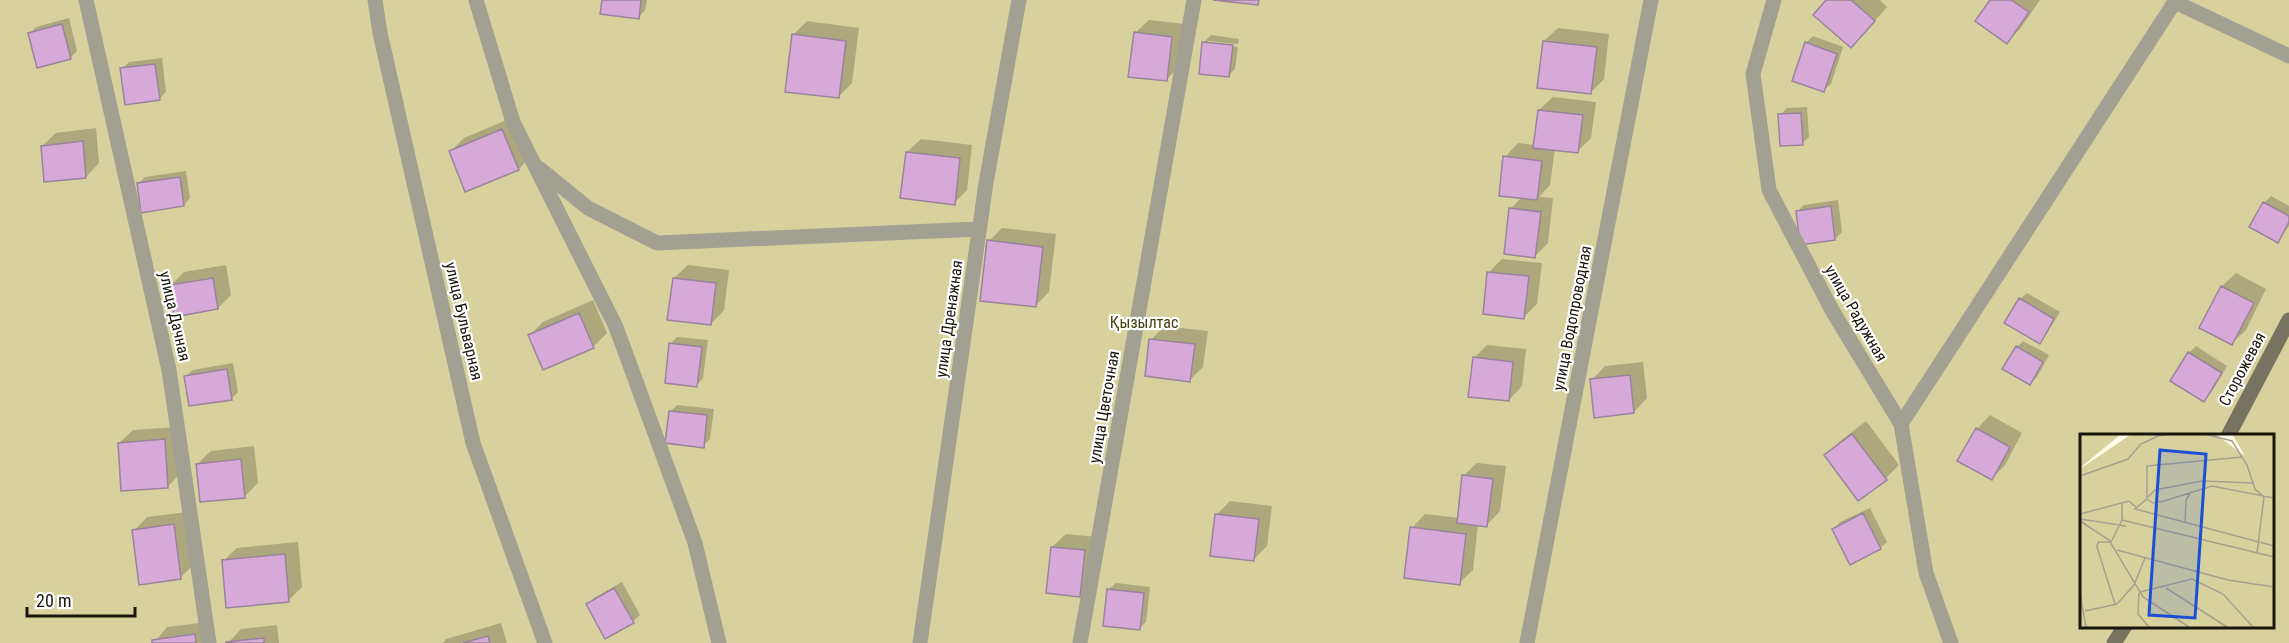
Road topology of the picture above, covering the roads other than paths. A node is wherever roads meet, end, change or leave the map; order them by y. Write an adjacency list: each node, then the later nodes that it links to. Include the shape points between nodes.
1 (86, 0): 16 (street, улица Дачная, via 169,370)
2 (375, 0): 17 (street, улица Бульварная, via 473,442)
3 (476, 0): 10 (street, via 513,122)
4 (1019, 0): 11 (street, улица Дренажная)
5 (1194, 0): 20 (street, улица Цветочная)
6 (1651, 0): 21 (street, улица Водопроводная)
7 (1774, 0): 13 (street, улица Радужная, via 1753,74 1769,190 1833,312)
8 (2175, 1): 9 (street); 13 (street)
9 (2289, 56)
10 (535, 165): 11 (street, via 588,208 657,243); 18 (street, via 616,327 695,543)
11 (980, 229): 19 (street, улица Дренажная)
12 (2289, 320): 14 (street, Сторожевая)
13 (1901, 424): 22 (street, улица Радужная, via 1926,573)
14 (2229, 434)
15 (2124, 628): 23 (street)
16 (209, 643)
17 (545, 643)
18 (719, 643)
19 (920, 643)
20 (1080, 643)
21 (1527, 643)
22 (1951, 643)
23 (2114, 643)

